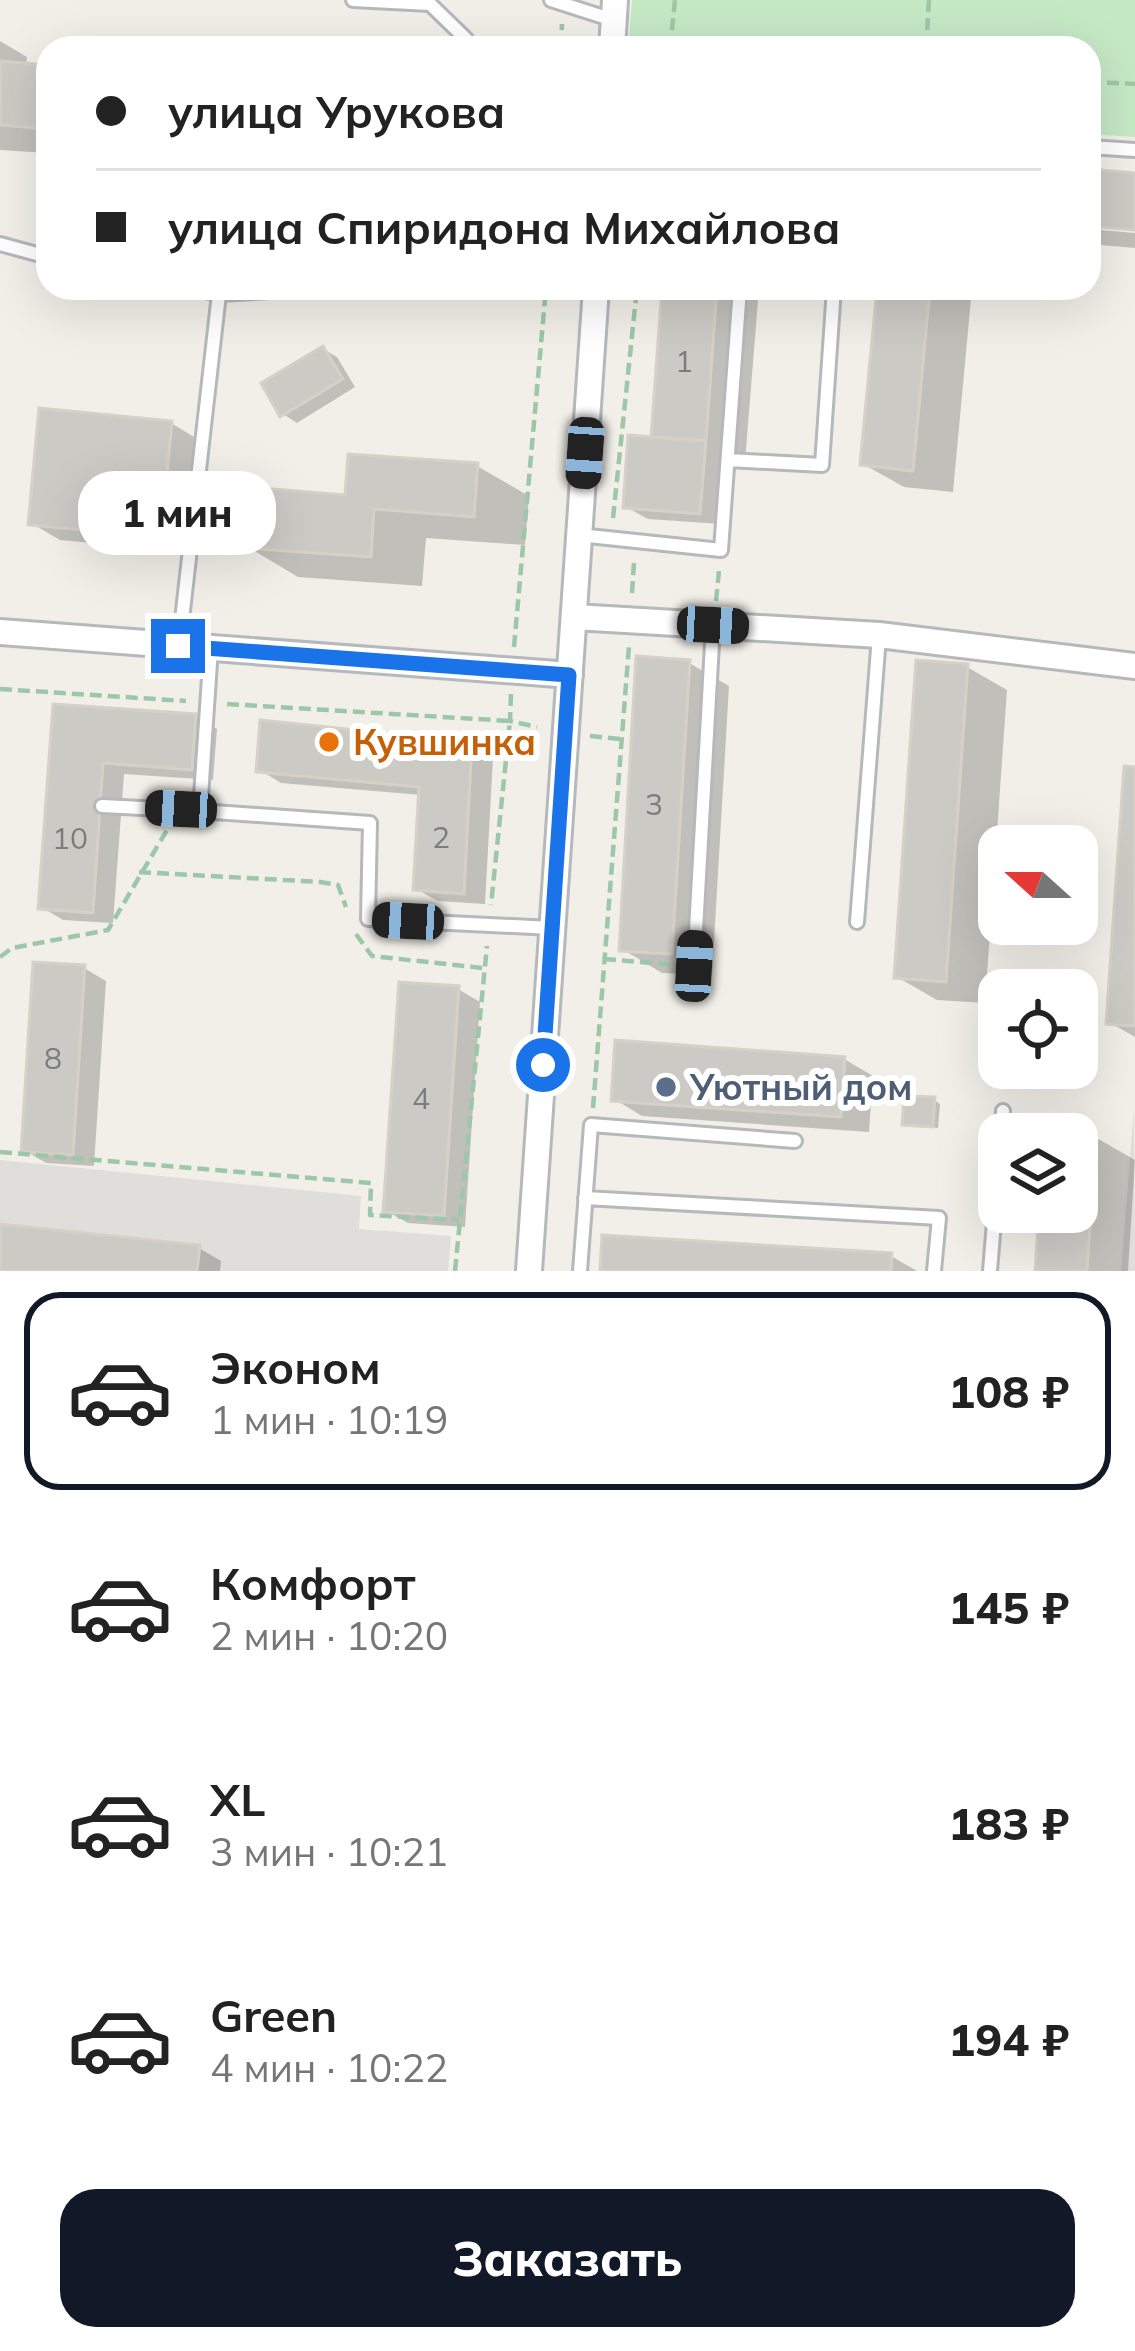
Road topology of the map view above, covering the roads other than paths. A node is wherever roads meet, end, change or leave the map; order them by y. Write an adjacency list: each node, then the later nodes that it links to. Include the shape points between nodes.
1 (353, 0): 4 (lane, via 430,4)
2 (551, 0): 3 (lane)
3 (615, 10)
4 (463, 36)
5 (1101, 148): 6 (lane)
6 (1135, 150)
7 (0, 244): 8 (lane)
8 (36, 254)
9 (218, 300): 19 (lane)
10 (595, 300): 14 (street)
11 (739, 300): 13 (lane)
12 (833, 300): 13 (lane, via 822,465)
13 (728, 460): 14 (lane, via 721,550)
14 (579, 535): 15 (street)
15 (574, 617): 16 (street); 22 (street)
16 (713, 625): 18 (street); 27 (lane)
17 (0, 632): 19 (street)
18 (879, 635): 21 (street); 25 (lane)
19 (178, 646): 20 (street)
20 (212, 648): 22 (street); 24 (lane)
21 (1135, 666)
22 (569, 675): 26 (street)
23 (101, 806): 24 (lane)
24 (200, 811): 26 (lane, via 370,823 368,920)
25 (857, 922)
26 (552, 928): 31 (street)
27 (694, 966)
28 (795, 1141): 29 (lane, via 591,1125)
29 (585, 1198): 32 (lane); 33 (lane, via 939,1218)
30 (993, 1233): 34 (lane)
31 (529, 1271)
32 (580, 1271)
33 (934, 1271)
34 (990, 1271)

